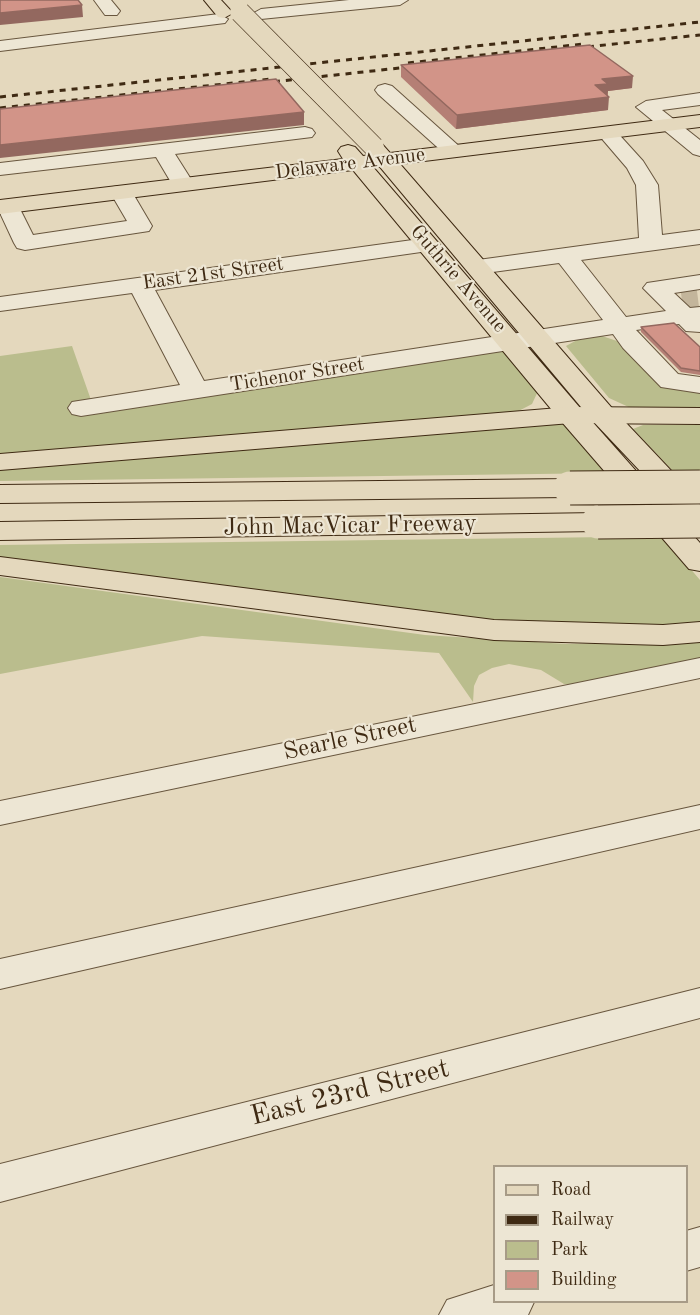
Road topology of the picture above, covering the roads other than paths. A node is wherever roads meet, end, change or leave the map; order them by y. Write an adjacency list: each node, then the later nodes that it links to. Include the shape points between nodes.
1 (400, 0): 3 (street)
2 (225, 9): 4 (street); 8 (main road); 13 (main road, Guthrie Avenue, bridge)
3 (261, 14)
4 (0, 46)
5 (385, 90): 14 (street)
6 (700, 99): 9 (street, via 646,107)
7 (700, 121): 9 (main road, Delaware Avenue)
8 (311, 125): 11 (street)
9 (668, 125): 10 (main road, Delaware Avenue); 12 (street)
10 (607, 133): 14 (main road, Delaware Avenue); 22 (street, via 648,185)
11 (162, 150): 15 (street); 17 (street)
12 (700, 150)
13 (360, 151): 14 (main road, Delaware Avenue); 17 (main road, Delaware Avenue); 23 (main road, Guthrie Avenue); 25 (main road, Guthrie Avenue)
14 (453, 151)
15 (23, 167): 16 (street); 19 (street)
16 (0, 169)
17 (183, 184): 18 (main road, Delaware Avenue)
18 (121, 192): 19 (main road, Delaware Avenue); 20 (street, via 141,226 25,243)
19 (39, 202): 20 (main road, Delaware Avenue)
20 (4, 206)
21 (700, 237): 22 (street)
22 (651, 243): 24 (street)
23 (427, 245): 26 (street, East 21st Street); 30 (main road, Guthrie Avenue)
24 (565, 255): 25 (street); 31 (street)
25 (478, 267): 29 (main road, Guthrie Avenue)
26 (140, 285): 27 (street, East 21st Street); 33 (street)
27 (0, 303)
28 (693, 317): 31 (street, Tichenor Street)
29 (538, 339): 30 (street, Tichenor Street); 31 (street, Tichenor Street); 35 (main road, Guthrie Avenue)
30 (512, 342): 33 (street, Tichenor Street); 36 (main road, Guthrie Avenue)
31 (647, 349): 32 (street, via 670,381)
32 (700, 385)
33 (196, 390): 34 (street, Tichenor Street)
34 (81, 408)
35 (601, 413): 36 (main road); 37 (main road); 41 (main road, Guthrie Avenue)
36 (571, 415): 38 (main road); 43 (main road, Guthrie Avenue)
37 (700, 416)
38 (0, 462)
39 (700, 487): 40 (main road, John MacVicar Freeway, bridge)
40 (0, 494)
41 (700, 520): 42 (main road, John MacVicar Freeway, bridge)
42 (0, 531)
43 (700, 562)
44 (0, 567): 45 (main road, via 494,630 663,635)
45 (700, 632)
46 (700, 668): 47 (street, Searle Street)
47 (0, 813)
48 (700, 817): 49 (street)
49 (0, 974)
50 (700, 1003): 51 (street, East 23rd Street)
51 (0, 1183)
52 (506, 1303): 53 (street)
53 (464, 1315)

